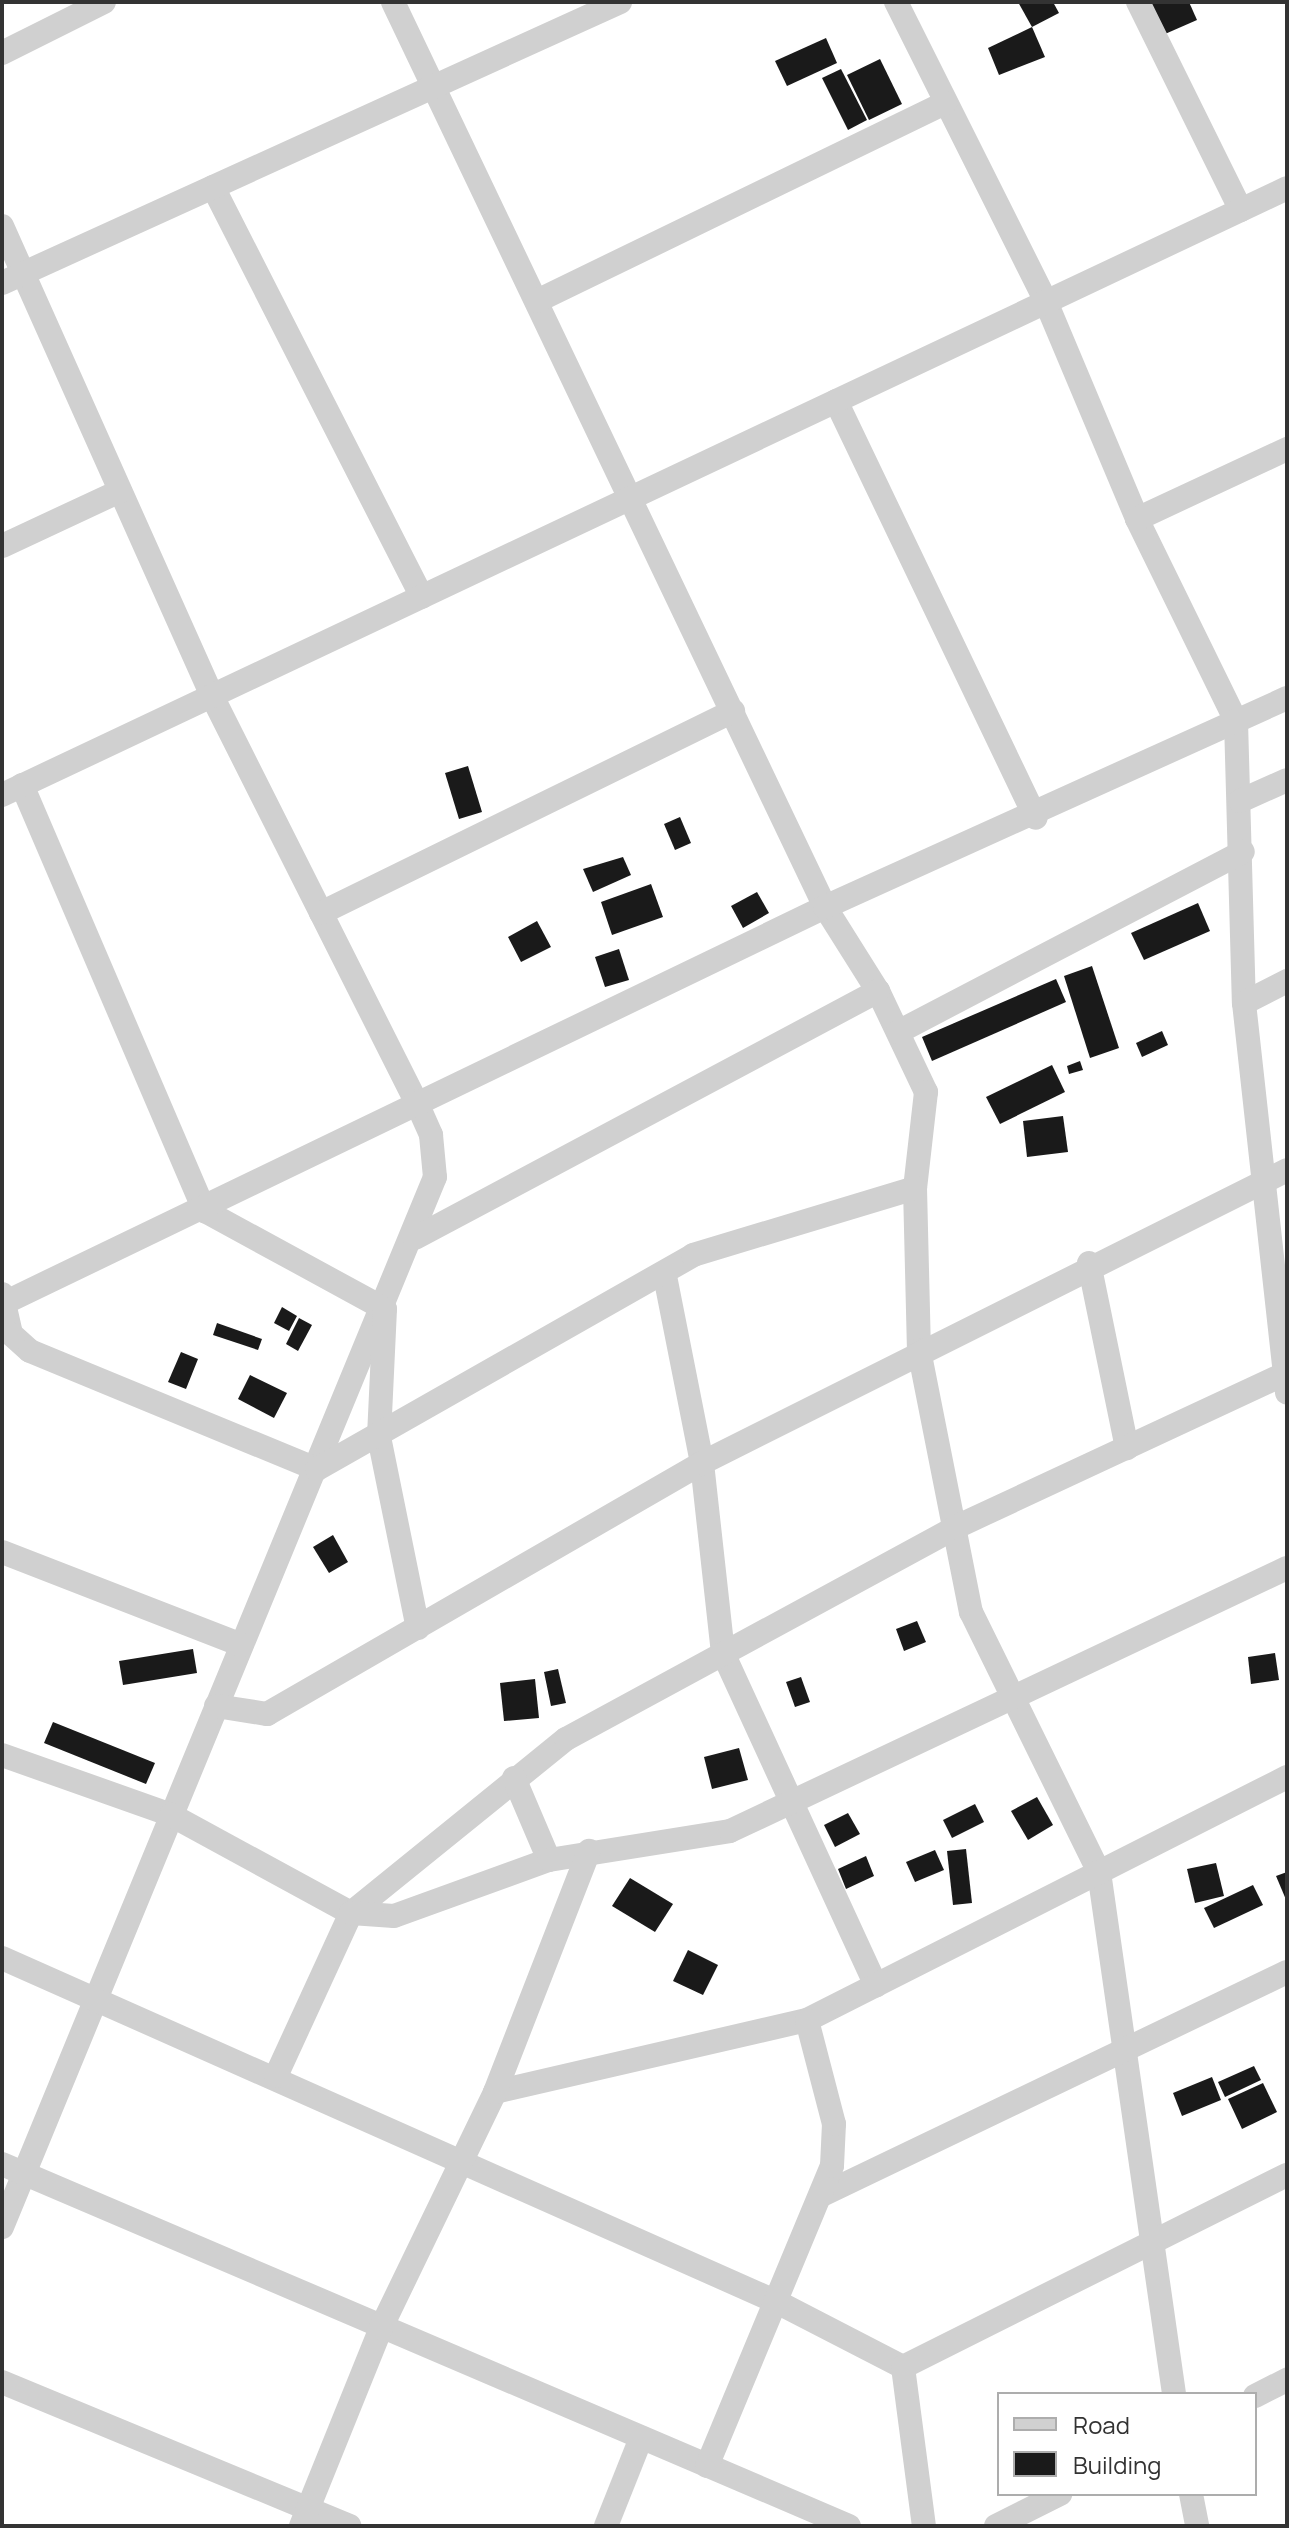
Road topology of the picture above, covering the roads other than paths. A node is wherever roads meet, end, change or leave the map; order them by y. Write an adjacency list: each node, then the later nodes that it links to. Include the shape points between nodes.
1 (104, 2): 6 (street)
2 (393, 2): 7 (street)
3 (620, 2): 7 (street)
4 (896, 2): 8 (street)
5 (1138, 2): 11 (street)
6 (2, 53)
7 (435, 86): 9 (street); 14 (street)
8 (945, 103): 14 (street); 15 (street)
9 (213, 187): 13 (street); 22 (street)
10 (1287, 188): 11 (street)
11 (1241, 210): 15 (street)
12 (2, 226): 13 (street)
13 (12, 278): 18 (street)
14 (537, 301): 19 (street)
15 (1046, 302): 16 (street); 20 (street)
16 (836, 401): 19 (street); 30 (street)
17 (1287, 449): 20 (street)
18 (120, 491): 21 (street); 23 (street)
19 (630, 498): 22 (street); 25 (street)
20 (1137, 519): 26 (street)
21 (2, 546)
22 (422, 597): 23 (street)
23 (212, 696): 28 (street); 33 (street)
24 (1287, 698): 26 (street)
25 (733, 711): 32 (street); 33 (street)
26 (1236, 721): 29 (street); 30 (street)
27 (1287, 780): 29 (street)
28 (12, 790): 42 (street)
29 (1240, 801): 31 (street)
30 (1036, 818): 32 (street)
31 (1243, 852): 36 (street); 37 (street)
32 (825, 907): 35 (street); 38 (street)
33 (321, 913): 38 (street)
34 (1287, 981): 36 (street)
35 (878, 991): 37 (street); 43 (street)
36 (1244, 1003): 40 (street)
37 (898, 1032): 41 (street, via 926,1092)
38 (416, 1101): 42 (street); 43 (street, via 431,1135 435,1177)
39 (1287, 1170): 40 (street)
40 (1262, 1181): 44 (street); 49 (street)
41 (915, 1188): 45 (street, via 693,1255); 48 (street)
42 (205, 1211): 46 (street); 47 (street)
43 (415, 1238): 47 (street)
44 (1089, 1263): 48 (street); 51 (street)
45 (665, 1276): 50 (street); 52 (street)
46 (3, 1300): 53 (street, via 11,1334 30,1351)
47 (385, 1309): 50 (street); 53 (street)
48 (919, 1350): 52 (street); 54 (street, via 950,1478)
49 (1286, 1380): 51 (street)
50 (379, 1437): 53 (street); 57 (street)
51 (1127, 1448): 54 (street)
52 (702, 1463): 57 (street); 59 (street)
53 (317, 1469): 58 (street)
54 (954, 1528): 59 (street); 60 (street, via 971,1612)
55 (2, 1552): 58 (street)
56 (1287, 1568): 60 (street)
57 (418, 1628): 61 (street, via 267,1714)
58 (242, 1645): 61 (street)
59 (723, 1653): 64 (street, via 566,1739); 65 (street)
60 (1013, 1703): 65 (street); 69 (street)
61 (216, 1706): 66 (street)
62 (2, 1755): 66 (street)
63 (1287, 1777): 69 (street)
64 (514, 1778): 68 (street); 70 (street)
65 (791, 1807): 67 (street, via 730,1831); 73 (street)
66 (171, 1815): 70 (street); 74 (street)
67 (589, 1851): 68 (street); 78 (street)
68 (549, 1860): 70 (street, via 394,1916)
69 (1099, 1872): 73 (street); 76 (street)
70 (351, 1913): 77 (street)
71 (2, 1958): 74 (street)
72 (1287, 1972): 76 (street)
73 (876, 1985): 75 (street)
74 (96, 1996): 77 (street); 80 (street)
75 (807, 2020): 78 (street); 82 (street, via 834,2124 832,2166)
76 (1123, 2052): 82 (street); 84 (street)
77 (276, 2076): 79 (street)
78 (495, 2092): 79 (street)
79 (465, 2162): 85 (street); 86 (street)
80 (13, 2168): 83 (street); 86 (street)
81 (1287, 2175): 84 (street)
82 (820, 2196): 85 (street)
83 (2, 2227)
84 (1149, 2240): 87 (street); 90 (street)
85 (777, 2302): 87 (street); 93 (street)
86 (381, 2328): 92 (street); 96 (street)
87 (903, 2367): 100 (street)
88 (1287, 2380): 91 (street)
89 (2, 2382): 96 (street)
90 (1174, 2392)
91 (1257, 2395)
92 (641, 2438): 93 (street); 98 (street)
93 (707, 2466): 99 (street)
94 (1056, 2496): 101 (street)
95 (1191, 2496): 102 (street)
96 (304, 2517): 97 (street)
97 (349, 2526)
98 (606, 2526)
99 (849, 2526)
100 (924, 2526)
101 (996, 2526)
102 (1197, 2526)

